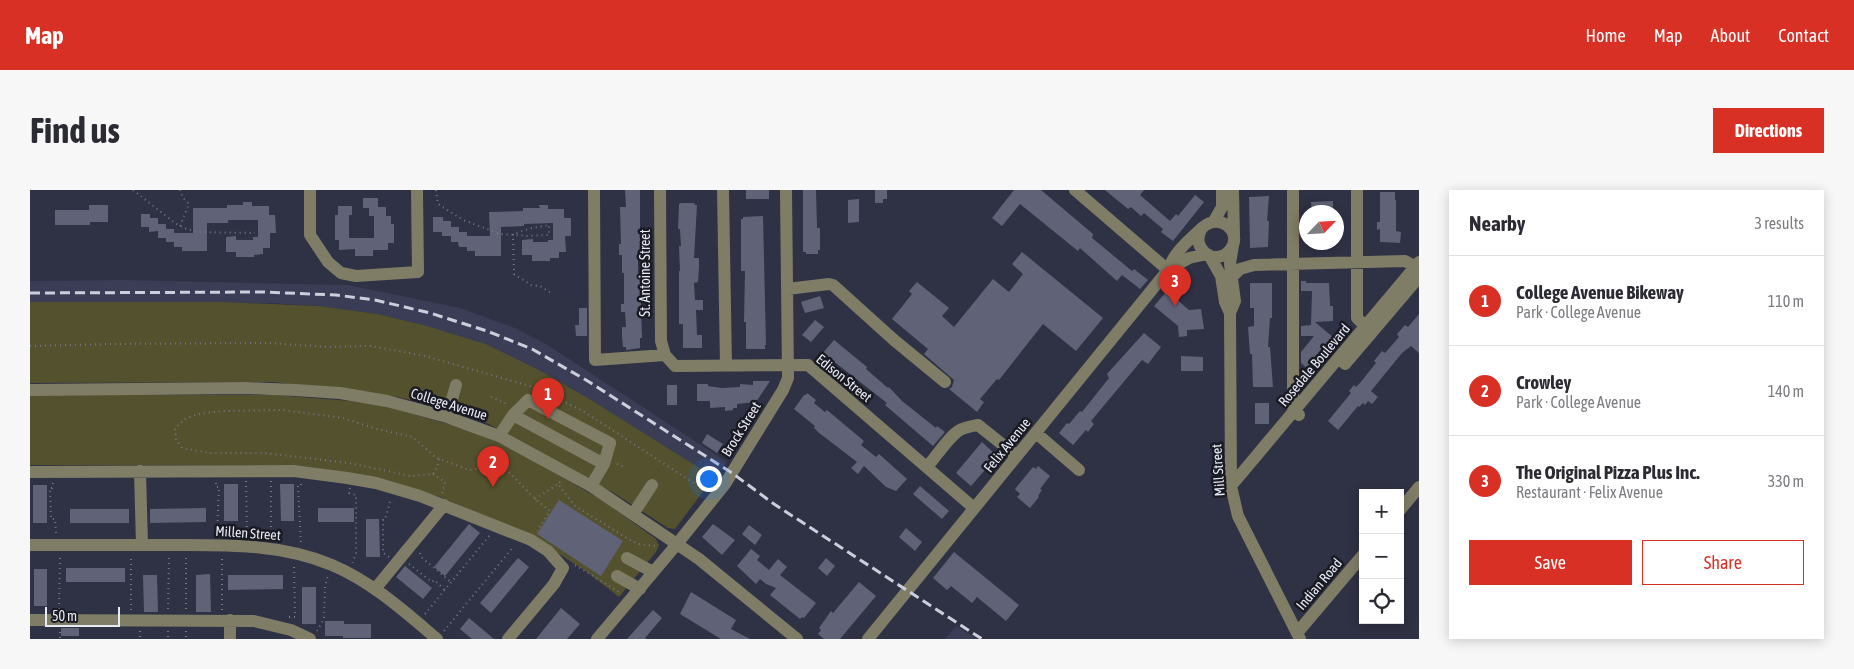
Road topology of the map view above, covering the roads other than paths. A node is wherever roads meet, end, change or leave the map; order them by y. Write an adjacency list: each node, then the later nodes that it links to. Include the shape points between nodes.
1 (310, 190): 2 (street, via 310,235 328,262 340,273 356,276 418,272)
2 (417, 190)
3 (594, 190): 24 (street, via 595,360)
4 (660, 190): 24 (street, St. Antoine Street, via 661,341)
5 (723, 190): 25 (street)
6 (786, 190): 21 (street, Brock Street)
7 (1074, 190): 19 (street)
8 (1222, 190): 12 (street, via 1222,207)
9 (1233, 190): 13 (street, Mill Street)
10 (1293, 190): 16 (street)
11 (1357, 190): 15 (street)
12 (1208, 224): 13 (street, via 1227,225); 14 (street, via 1198,240 1200,248); 19 (street, Felix Avenue, via 1180,248)
13 (1233, 241): 14 (street, via 1224,255); 17 (street, via 1241,258); 20 (street, Mill Street)
14 (1208, 255): 19 (street, Felix Avenue, via 1189,258); 22 (street, Mill Street, via 1221,276)
15 (1357, 263): 16 (street); 18 (street, via 1405,262); 23 (street, via 1357,318)
16 (1293, 264): 17 (street); 31 (street, via 1293,408)
17 (1254, 265): 20 (street, via 1240,269)
18 (1418, 268): 23 (street, Rosedale Boulevard)
19 (1168, 270): 33 (street, Felix Avenue)
20 (1232, 277): 22 (street, Mill Street, via 1235,301)
21 (788, 290): 26 (street, Brock Street); 27 (street, via 833,285)
22 (1230, 313): 44 (street, Mill Street)
23 (1368, 330): 31 (street, Rosedale Boulevard)
24 (665, 355): 25 (street, Edison Street, via 675,366)
25 (726, 365): 26 (street, Edison Street)
26 (788, 365): 37 (street, Edison Street, via 808,365); 49 (street, Brock Street, via 788,378 783,390 759,430 725,484)
27 (946, 382)
28 (456, 384): 32 (street)
29 (30, 390): 32 (street, College Avenue, via 295,390 387,401)
30 (511, 410): 34 (street); 36 (street); 36 (street, via 528,400 610,443)
31 (1298, 414): 44 (street, Rosedale Boulevard)
32 (447, 417): 34 (street, College Avenue)
33 (1036, 433): 35 (street, Felix Avenue); 38 (street)
34 (499, 436): 42 (street, College Avenue)
35 (1017, 456): 37 (street, via 978,425 960,429); 47 (street, Felix Avenue)
36 (604, 464): 42 (street)
37 (927, 467): 47 (street, Edison Street)
38 (1079, 470)
39 (140, 471): 40 (street); 45 (street, via 301,472 352,478); 51 (street)
40 (30, 472)
41 (652, 485): 48 (street)
42 (591, 486): 48 (street, College Avenue)
43 (1419, 487): 46 (street)
44 (1232, 490): 62 (street, Mill Street, via 1238,516)
45 (443, 501): 56 (street, via 402,563); 64 (street, via 497,526 528,536 563,568 554,584)
46 (1404, 505)
47 (974, 508): 67 (street, Felix Avenue)
48 (633, 514): 49 (street, College Avenue)
49 (677, 544): 54 (street, Brock Street); 66 (street, College Avenue)
50 (30, 545): 51 (street, Millen Street)
51 (142, 545): 56 (street, Millen Street, via 270,548 332,565)
52 (627, 558): 54 (street)
53 (1359, 560): 62 (street, Indian Road)
54 (654, 572): 57 (street, Brock Street)
55 (617, 576): 57 (street)
56 (375, 589): 60 (street, Millen Street)
57 (640, 589): 65 (street, Brock Street)
58 (30, 620): 59 (street)
59 (226, 620): 61 (street, via 254,621); 63 (street)
60 (440, 635)
61 (313, 636)
62 (1299, 636)
63 (230, 639)
64 (508, 639)
65 (597, 639)
66 (797, 639)
67 (868, 639)

